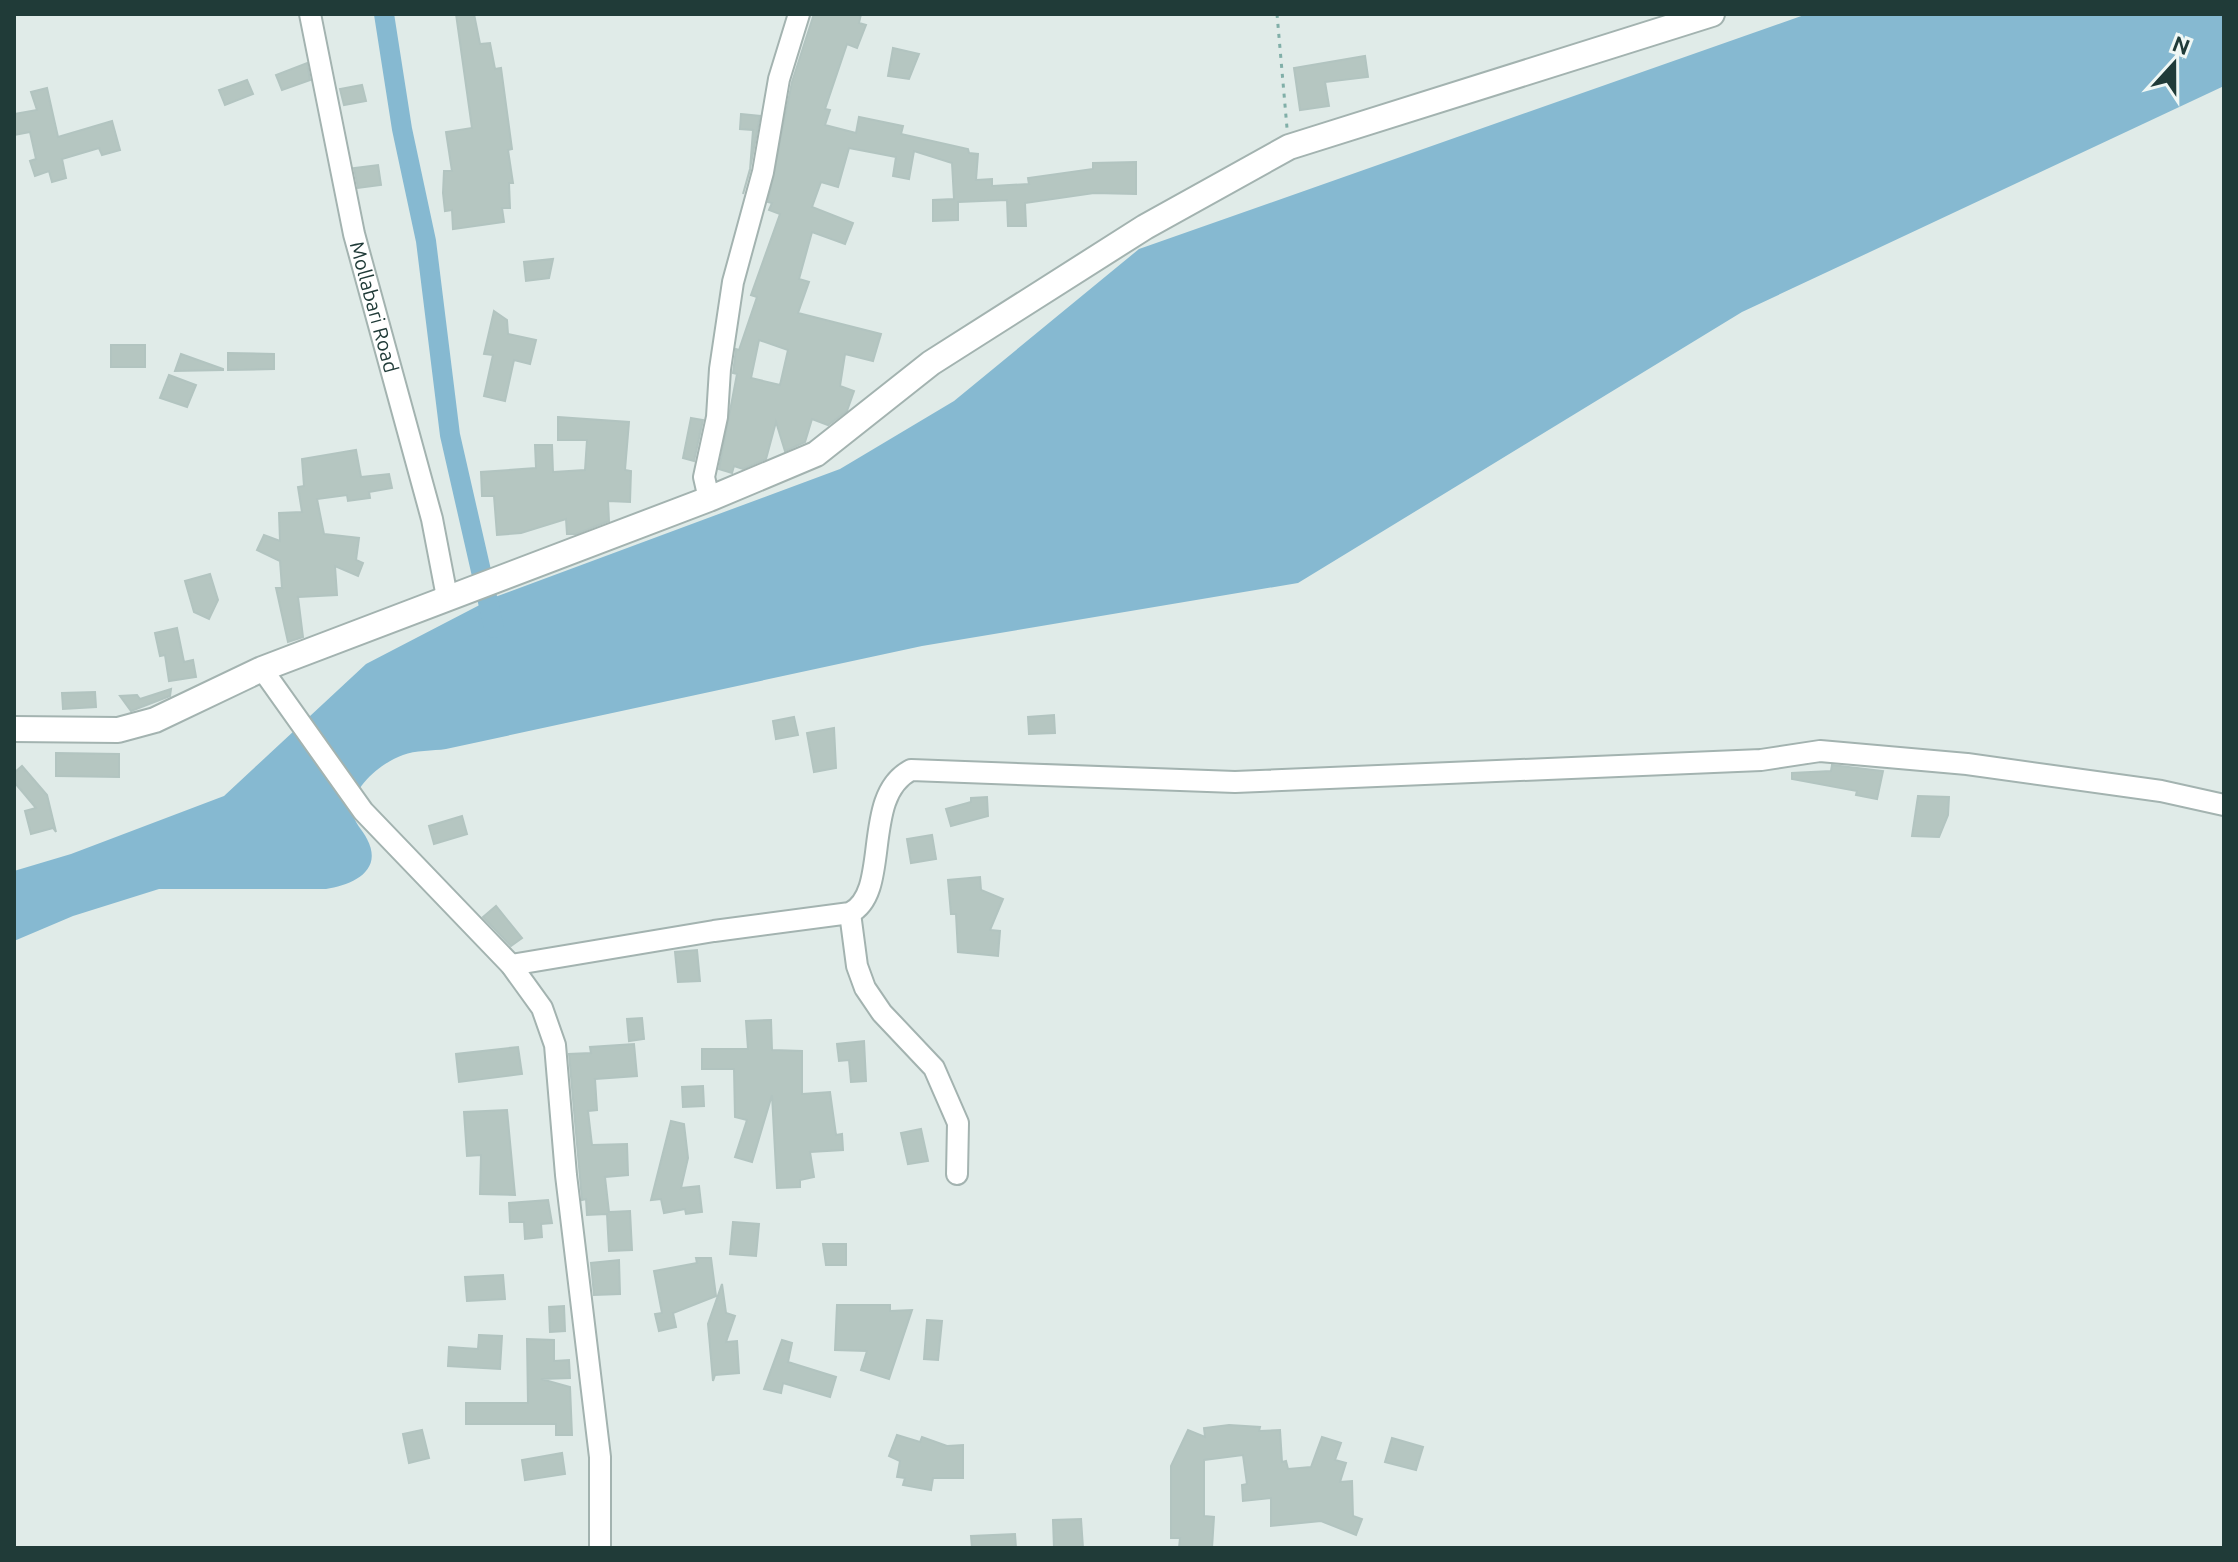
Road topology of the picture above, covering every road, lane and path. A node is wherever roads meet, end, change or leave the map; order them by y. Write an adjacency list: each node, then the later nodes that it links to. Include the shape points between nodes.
1 (310, 14): 7 (street, Mollabari Road, via 354,234 432,519)
2 (799, 14): 6 (street, via 733,282 717,417 704,477)
3 (1277, 14): 5 (path)
4 (1712, 14): 5 (street)
5 (1289, 147): 6 (street, via 1145,227 931,363 816,454)
6 (709, 499): 7 (street)
7 (458, 594): 8 (street)
8 (262, 669): 9 (street, via 118,730); 12 (street, via 363,811)
9 (14, 729)
10 (2224, 805): 11 (street, via 1967,764 1820,751 1761,760 1235,782 911,770 892,785 879,824 867,897)
11 (850, 913): 12 (street); 13 (street, via 865,988 934,1068 958,1123)
12 (511, 965): 14 (street, via 542,1008 555,1045 600,1457)
13 (957, 1174)
14 (600, 1548)

